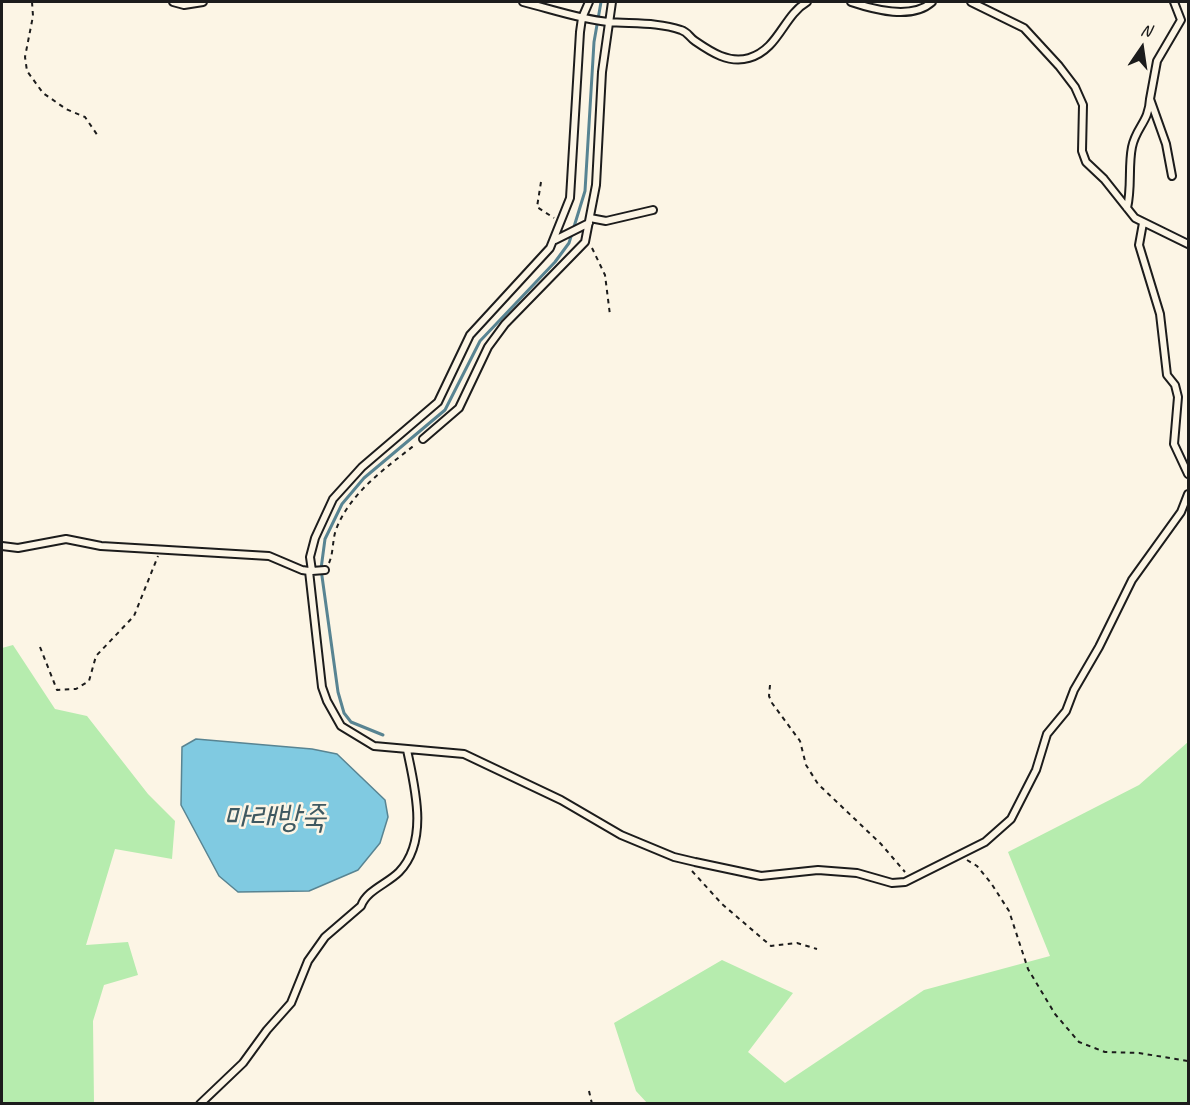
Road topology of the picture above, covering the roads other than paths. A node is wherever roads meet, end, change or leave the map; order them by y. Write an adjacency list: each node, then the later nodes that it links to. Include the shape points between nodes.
1 (173, 2): 2 (lane)
2 (203, 2)
3 (523, 2): 11 (lane)
4 (589, 2): 11 (lane)
5 (612, 2): 12 (lane)
6 (807, 2): 12 (lane, via 768,48 739,60 723,57 682,30)
7 (851, 2): 8 (lane, via 872,9 914,13)
8 (932, 2)
9 (970, 2): 15 (lane, via 1024,28 1069,78 1083,105 1083,156)
10 (1174, 2): 13 (lane, via 1181,20 1158,61)
11 (582, 18): 12 (lane); 19 (lane, via 571,186)
12 (607, 22): 17 (lane, via 596,185)
13 (1150, 99): 14 (lane, via 1166,144); 15 (lane, via 1149,116 1132,147)
14 (1172, 176)
15 (1127, 208): 18 (lane)
16 (653, 210): 17 (lane)
17 (589, 221): 19 (lane); 21 (lane, via 585,243 505,324 488,346 459,408)
18 (1143, 223): 20 (lane); 22 (lane, via 1139,245 1160,314 1167,375 1178,398 1174,444)
19 (554, 240): 26 (lane, via 543,258 470,335 438,402 362,467 333,499 315,538)
20 (1188, 244)
21 (423, 439)
22 (1188, 474)
23 (1188, 495): 27 (lane, via 1181,512 1132,580 1066,711 1047,735 1036,770 1011,819 985,842 901,882 818,870 761,876 674,857 621,835 561,800 464,754)
24 (2, 546): 26 (lane, via 18,548 66,539 101,546 269,556)
25 (326, 570): 26 (lane)
26 (310, 571): 27 (lane, via 322,687 334,716 341,726 374,746)
27 (407, 750): 28 (lane, via 417,793 413,850 399,872 363,899 361,906 325,937 308,961 291,1003 243,1063)
28 (200, 1104)

